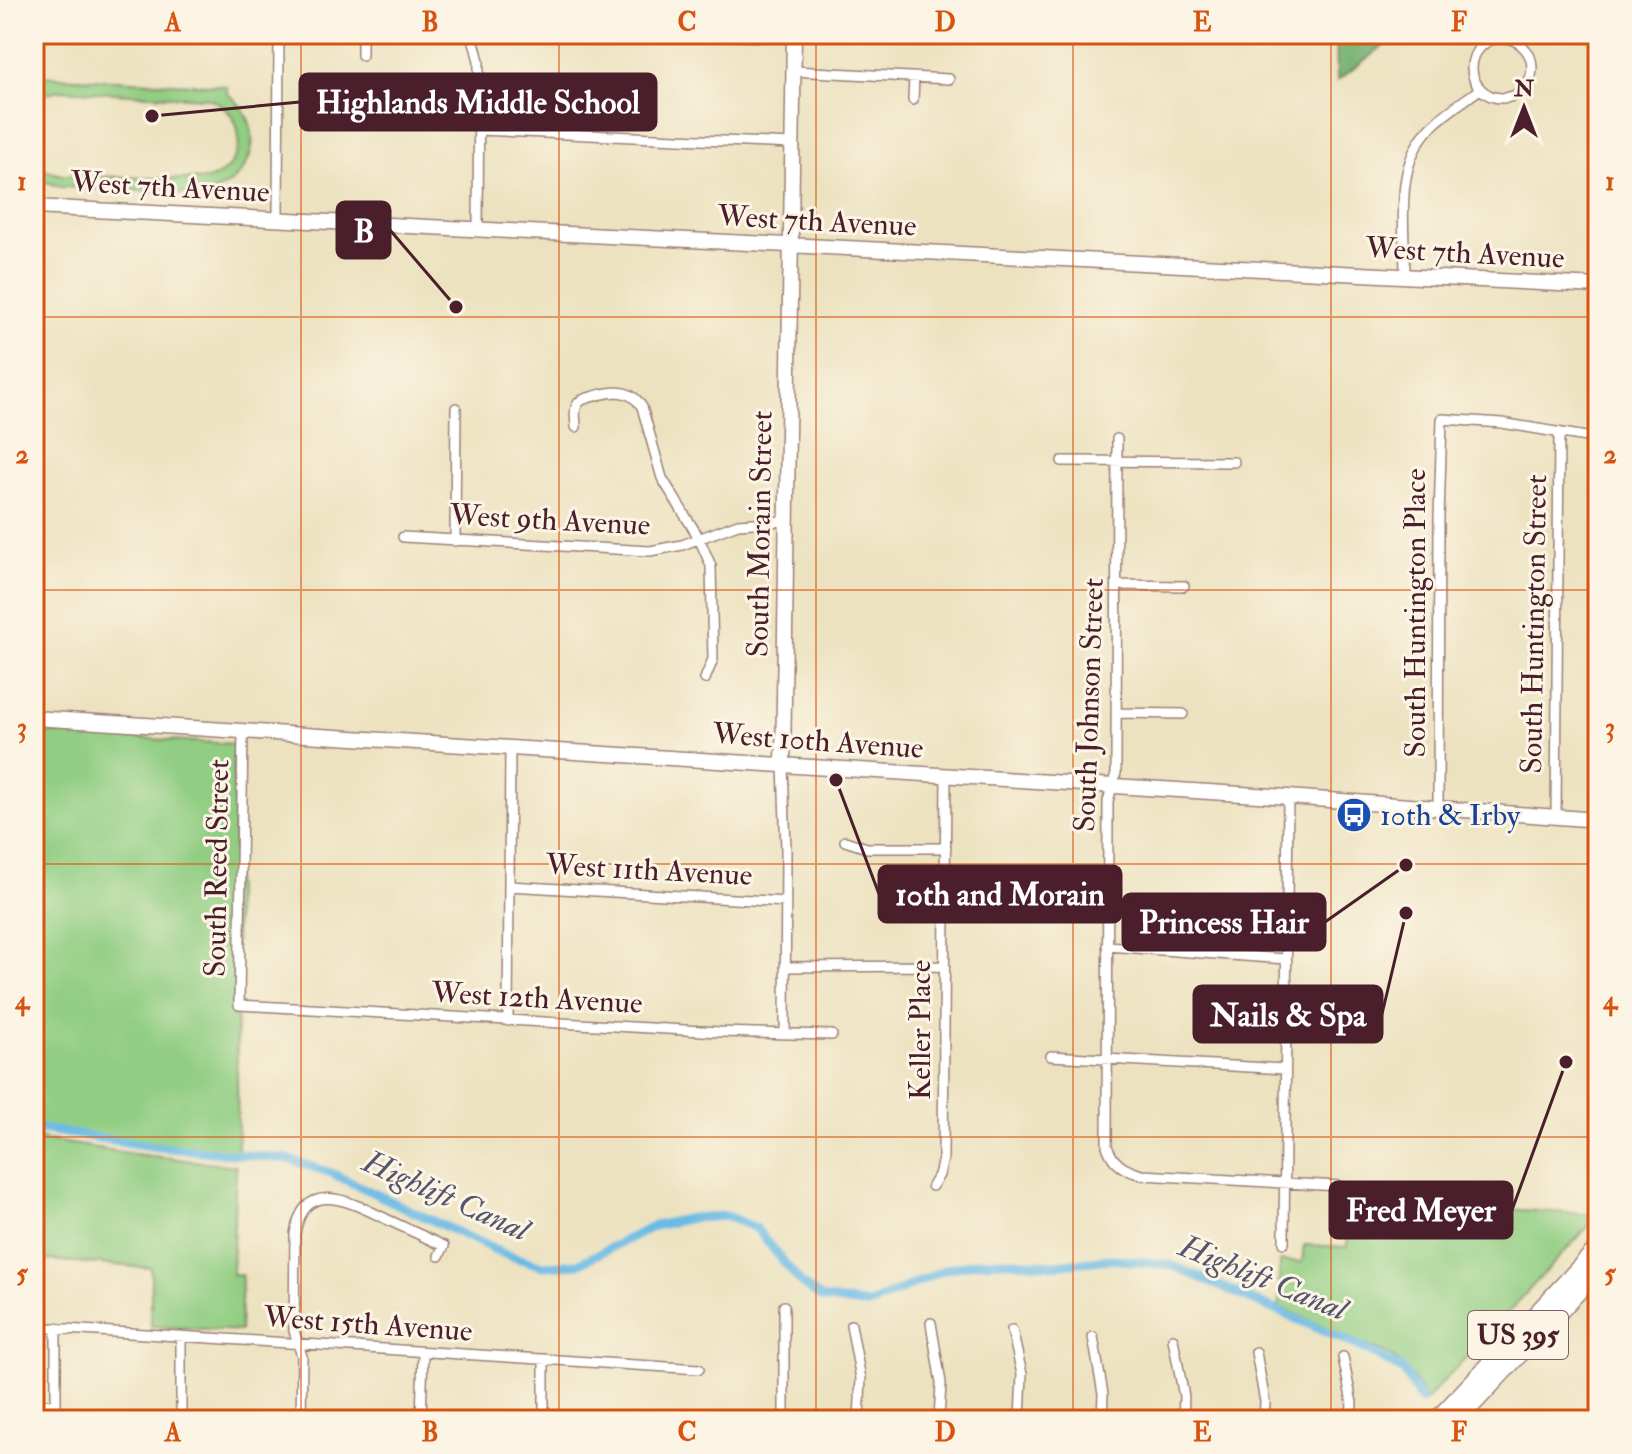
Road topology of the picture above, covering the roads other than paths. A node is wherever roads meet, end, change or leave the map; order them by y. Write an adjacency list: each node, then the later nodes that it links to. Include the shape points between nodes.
1 (279, 34): 15 (street)
2 (362, 34): 6 (street)
3 (472, 34): 12 (street, via 479,61)
4 (691, 34): 5 (street)
5 (794, 36): 7 (street, South Morain Street)
6 (362, 55)
7 (793, 71): 8 (street); 13 (street, South Morain Street)
8 (914, 77): 9 (street); 11 (street)
9 (949, 79)
10 (1480, 89): 10 (street, via 1498,98 1519,94 1533,67 1525,48 1508,38 1482,46 1472,62); 18 (street, via 1429,128 1409,160)
11 (913, 100)
12 (479, 130): 13 (street); 16 (street)
13 (792, 144): 17 (street, South Morain Street)
14 (34, 207): 15 (street, West 7th Avenue)
15 (278, 218): 16 (street, West 7th Avenue)
16 (478, 230): 17 (street, West 7th Avenue)
17 (790, 246): 18 (street, West 7th Avenue); 28 (street, South Morain Street)
18 (1405, 275): 19 (street, West 7th Avenue)
19 (1598, 286)
20 (456, 408): 31 (street)
21 (576, 427): 30 (street, via 576,407 583,400 614,391 638,401 662,478)
22 (1559, 432): 24 (street); 44 (street, South Huntington Place, via 1442,419); 45 (street, South Huntington Street)
23 (1117, 439): 26 (street, South Johnson Street)
24 (1598, 439)
25 (1062, 461): 26 (street)
26 (1118, 461): 27 (street); 32 (street, South Johnson Street)
27 (1234, 462)
28 (786, 521): 30 (street, West 9th Avenue, via 738,524); 40 (street, South Morain Street)
29 (403, 537): 31 (street, West 9th Avenue)
30 (699, 538): 31 (street, West 9th Avenue, via 650,551); 34 (street, via 713,586 713,659)
31 (455, 541)
32 (1118, 585): 33 (street); 35 (street, South Johnson Street)
33 (1184, 586)
34 (705, 679)
35 (1117, 713): 36 (street); 42 (street, South Johnson Street)
36 (1183, 714)
37 (34, 718): 38 (street, West 10th Avenue)
38 (243, 731): 39 (street, West 10th Avenue); 55 (street, South Reed Street)
39 (510, 748): 40 (street, West 10th Avenue); 49 (street)
40 (783, 765): 41 (street, West 10th Avenue); 50 (street, South Morain Street)
41 (946, 776): 42 (street, West 10th Avenue); 48 (street, Keller Place)
42 (1113, 786): 43 (street, West 10th Avenue); 51 (street, South Johnson Street, via 1108,801)
43 (1288, 797): 44 (street, West 10th Avenue); 52 (street)
44 (1438, 808): 45 (street, West 10th Avenue)
45 (1556, 817): 46 (street, West 10th Avenue)
46 (1598, 820)
47 (845, 841): 48 (street, via 867,848)
48 (946, 848): 53 (street, Keller Place)
49 (509, 886): 50 (street, West 11th Avenue); 56 (street)
50 (786, 902): 54 (street, South Morain Street)
51 (1107, 946): 52 (street); 60 (street, South Johnson Street)
52 (1286, 959): 61 (street)
53 (945, 966): 54 (street); 63 (street, Keller Place, via 943,1159)
54 (785, 967): 57 (street, South Morain Street)
55 (239, 1005): 56 (street, West 12th Avenue)
56 (508, 1021): 57 (street, West 12th Avenue)
57 (785, 1034): 58 (street, West 12th Avenue)
58 (832, 1035)
59 (1051, 1056): 60 (street)
60 (1107, 1060): 61 (street); 62 (street, South Johnson Street, via 1107,1146 1115,1162 1142,1175)
61 (1285, 1069): 62 (street)
62 (1284, 1184): 64 (street); 65 (street)
63 (932, 1186)
64 (1339, 1186)
65 (1284, 1243)
66 (1598, 1249): 99 (highway, US 395)
67 (439, 1256): 78 (street, via 444,1246 347,1201 312,1202 295,1234)
68 (1598, 1269): 100 (highway, US 395)
69 (784, 1306): 91 (street)
70 (931, 1323): 93 (street, via 941,1383)
71 (851, 1325): 92 (street, via 861,1379)
72 (34, 1327): 73 (street, West 15th Avenue)
73 (56, 1328): 75 (street, West 15th Avenue); 85 (street)
74 (1012, 1330): 94 (street, via 1022,1374)
75 (181, 1336): 78 (street, West 15th Avenue); 86 (street)
76 (1093, 1337): 95 (street)
77 (1173, 1339): 96 (street)
78 (298, 1344): 79 (street, West 15th Avenue); 88 (street)
79 (423, 1352): 82 (street, West 15th Avenue); 89 (street)
80 (1256, 1352): 97 (street)
81 (1343, 1357): 98 (street)
82 (544, 1359): 83 (street, West 15th Avenue); 90 (street)
83 (699, 1369)
84 (34, 1404): 85 (street)
85 (56, 1405): 87 (street)
86 (181, 1418)
87 (56, 1420)
88 (301, 1420)
89 (421, 1420)
90 (544, 1420)
91 (784, 1420)
92 (859, 1420)
93 (939, 1420)
94 (1020, 1420)
95 (1102, 1420)
96 (1183, 1420)
97 (1264, 1420)
98 (1351, 1420)
99 (1438, 1420)
100 (1457, 1420)

